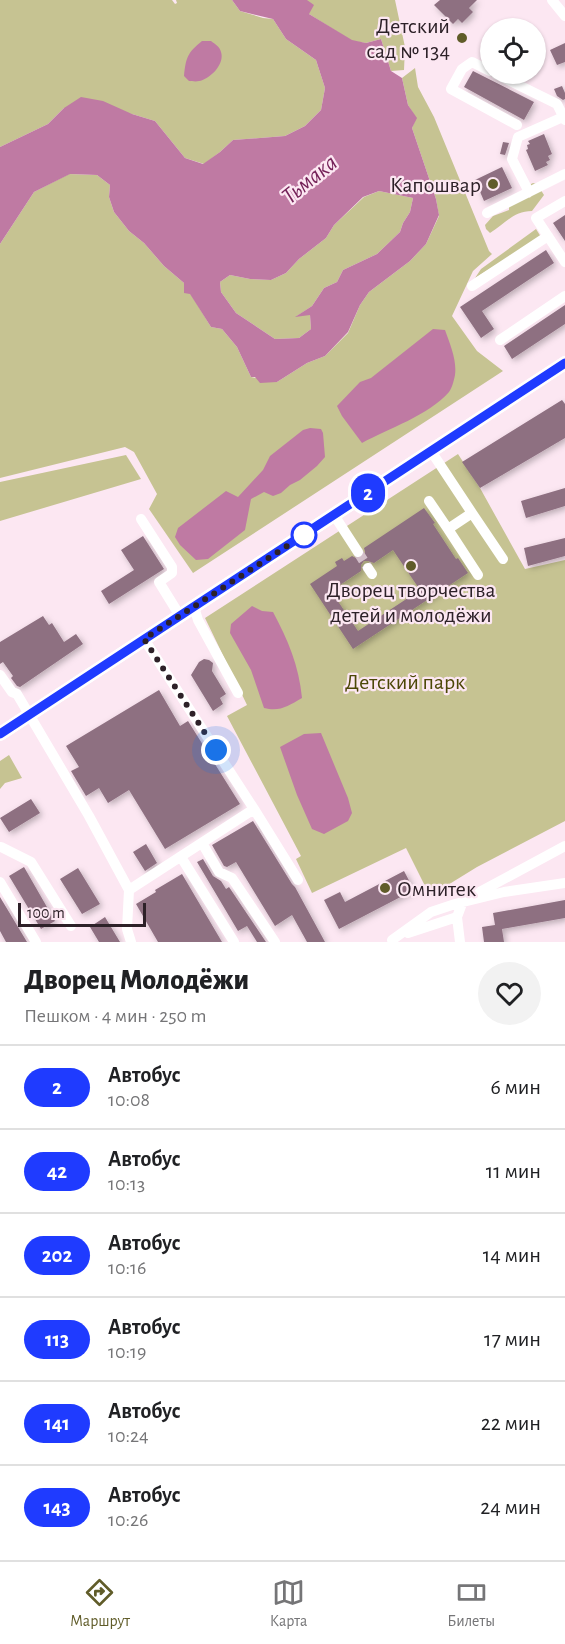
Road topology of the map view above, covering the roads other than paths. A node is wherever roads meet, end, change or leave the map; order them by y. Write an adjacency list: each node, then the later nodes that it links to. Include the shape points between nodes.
1 (552, 0): 2 (street)
2 (565, 16)
3 (480, 66): 6 (street, via 472,62 462,69 452,89)
4 (516, 84): 5 (street, via 557,104)
5 (564, 119): 8 (street, via 518,137 512,159)
6 (517, 125)
7 (565, 174): 8 (street)
8 (529, 192): 10 (street)
9 (565, 201): 11 (street, via 536,218)
10 (487, 213)
11 (548, 236): 12 (street); 13 (street)
12 (565, 262)
13 (472, 286)
14 (565, 296): 15 (street)
15 (500, 340)
16 (565, 363): 17 (main road)
17 (431, 451): 19 (street); 20 (main road)
18 (429, 501): 22 (street)
19 (472, 513): 22 (street); 24 (street)
20 (334, 515): 23 (street); 26 (main road)
21 (141, 519): 27 (street, via 172,567 172,573 159,582)
22 (448, 529): 25 (street)
23 (358, 552)
24 (503, 559)
25 (478, 575)
26 (194, 607): 27 (main road); 30 (street)
27 (180, 616): 28 (main road)
28 (144, 639): 31 (main road); 33 (street)
29 (0, 675): 31 (street)
30 (238, 693)
31 (29, 714): 32 (main road); 41 (street)
32 (0, 734)
33 (254, 809): 34 (street); 38 (street)
34 (202, 843): 37 (street); 45 (street, via 219,872 232,878)
35 (565, 846): 42 (street)
36 (0, 847): 44 (street, via 31,862)
37 (181, 857): 41 (street); 49 (street)
38 (298, 880)
39 (0, 882): 47 (street)
40 (565, 883): 42 (street)
41 (129, 890): 48 (street, via 127,929)
42 (463, 901): 43 (street); 46 (street, via 431,912)
43 (457, 917): 46 (street); 50 (street)
44 (71, 926)
45 (272, 938)
46 (389, 941)
47 (36, 942)
48 (131, 942)
49 (234, 942)
50 (460, 942)

